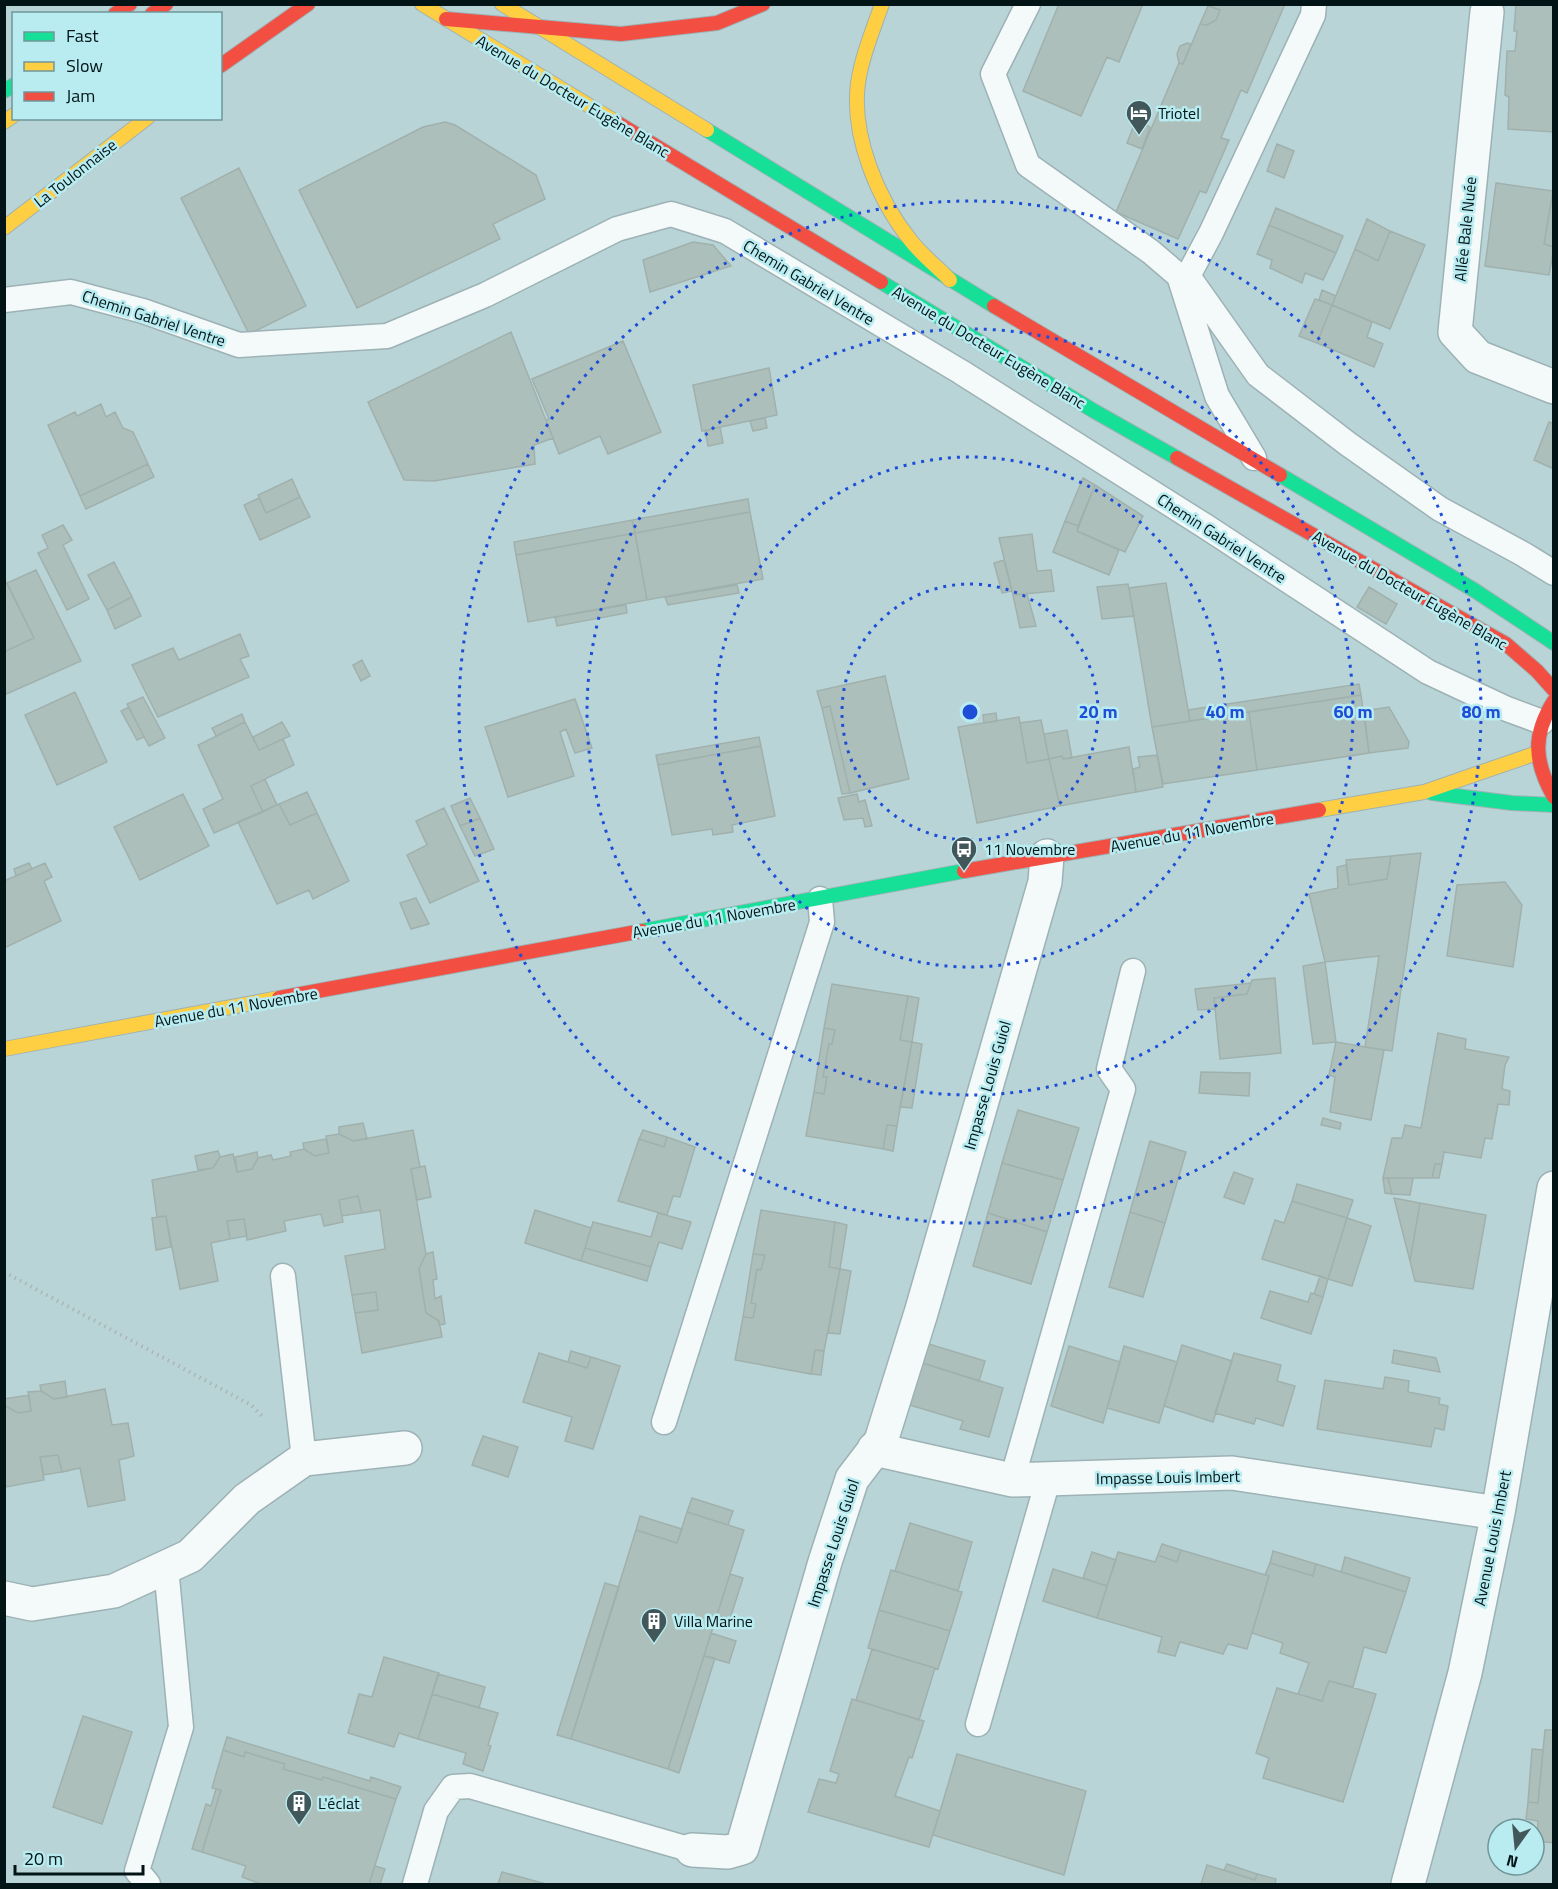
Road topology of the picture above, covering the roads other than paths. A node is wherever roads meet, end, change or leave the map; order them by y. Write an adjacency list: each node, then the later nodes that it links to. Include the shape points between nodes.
1 (308, 4): 11 (main road)
2 (422, 4): 9 (main road, Avenue du Docteur Eugène Blanc)
3 (502, 4): 10 (main road, Avenue du Docteur Eugène Blanc)
4 (763, 4): 10 (main road, via 717,23 621,34)
5 (882, 4): 15 (main road, via 866,48 856,94 861,134 884,199 907,236)
6 (1028, 4): 14 (lane, via 993,74 1028,165)
7 (1314, 4): 14 (lane, via 1313,15 1211,233)
8 (1487, 12): 17 (street, Allée Bale Nuée, via 1455,332 1478,357)
9 (446, 19): 10 (main road); 21 (main road, Avenue du Docteur Eugène Blanc, via 1094,411 1506,644)
10 (543, 29): 15 (main road, Avenue du Docteur Eugène Blanc)
11 (222, 65)
12 (144, 120): 13 (main road, La Toulonnaise)
13 (4, 228)
14 (1184, 276): 18 (lane, via 1216,396); 19 (lane, via 1258,375 1440,509)
15 (950, 280): 18 (main road, Avenue du Docteur Eugène Blanc)
16 (4, 300): 23 (lane, Chemin Gabriel Ventre, via 71,292 143,311 239,345 387,336 485,294 617,229 671,214 725,231 961,372 1428,672 1507,710)
17 (1554, 387)
18 (1255, 460): 20 (main road, Avenue du Docteur Eugène Blanc, via 1474,590)
19 (1554, 573)
20 (1554, 643)
21 (1554, 690)
22 (1554, 701): 23 (main road)
23 (1542, 722): 24 (main road)
24 (1537, 753): 25 (main road, Avenue du 11 Novembre); 26 (main road, via 1543,781)
25 (1424, 792): 27 (main road, Avenue du 11 Novembre); 28 (main road, Avenue du 11 Novembre)
26 (1554, 797)
27 (1554, 805)
28 (1047, 856): 29 (main road, Avenue du 11 Novembre); 36 (street, Impasse Louis Guiol, via 1045,882 998,1050 918,1323 881,1441)
29 (820, 898): 31 (main road, Avenue du 11 Novembre); 34 (lane, via 822,922)
30 (1132, 970): 38 (lane, via 1109,1068 1123,1089)
31 (4, 1049)
32 (1554, 1188): 40 (street, Avenue Louis Imbert)
33 (283, 1276): 37 (lane)
34 (664, 1422)
35 (405, 1448): 37 (street)
36 (874, 1449): 38 (street, Impasse Louis Imbert); 44 (street, Impasse Louis Guiol, via 852,1479 742,1848 728,1852)
37 (304, 1459): 41 (street, via 247,1499 190,1556)
38 (1012, 1480): 39 (street, Impasse Louis Imbert)
39 (1048, 1480): 40 (street, Impasse Louis Imbert, via 1232,1473); 43 (lane)
40 (1498, 1513): 47 (street, Avenue Louis Imbert, via 1465,1673)
41 (166, 1567): 42 (street, via 114,1591 32,1604); 45 (lane, via 181,1727 137,1871)
42 (4, 1598)
43 (978, 1724)
44 (692, 1850): 46 (lane, Impasse Louis Guiol, via 470,1786 453,1787 436,1811)
45 (148, 1884)
46 (415, 1884)
47 (1408, 1884)

